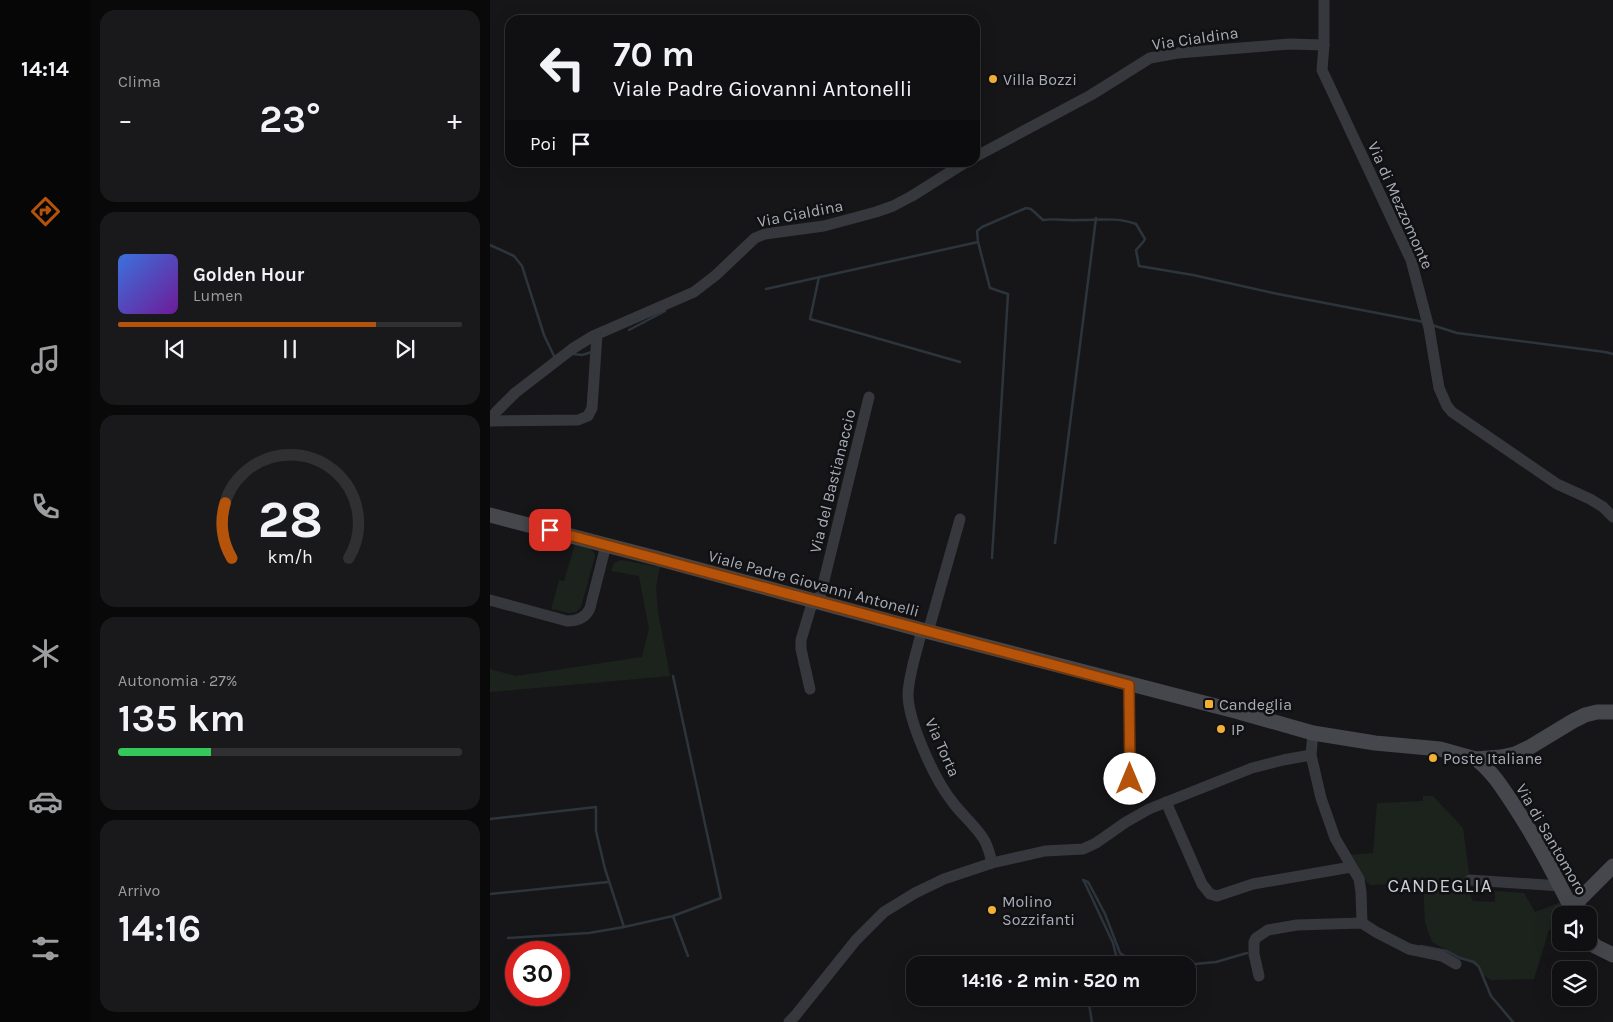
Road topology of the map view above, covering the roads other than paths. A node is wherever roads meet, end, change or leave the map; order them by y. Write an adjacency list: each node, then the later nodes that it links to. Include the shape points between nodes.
1 (1324, 0): 2 (street, Via di Mezzomonte)
2 (1324, 45): 3 (street, Via Cialdina, via 1290,44 1150,58 1091,95); 9 (street, Via di Mezzomonte, via 1322,70 1411,260 1429,328 1436,379 1447,406 1557,484 1590,499)
3 (980, 154)
4 (958, 167): 5 (street, Via Cialdina, via 912,196 876,212 823,226 754,238 694,292)
5 (597, 335): 7 (street, Via Cialdina, via 559,358 515,393); 7 (street, Via Cialdina, via 592,408 588,416 578,420)
6 (869, 397): 13 (street, Via del Bastianaccio)
7 (490, 420)
8 (490, 515): 11 (main road, Viale Padre Giovanni Antonelli)
9 (1613, 517)
10 (960, 519): 14 (street, Via Torta)
11 (606, 545): 12 (street, via 590,608 579,619 566,621); 13 (main road, Viale Padre Giovanni Antonelli)
12 (490, 600)
13 (816, 600): 14 (main road, Viale Padre Giovanni Antonelli); 16 (street, Via del Bastianaccio, via 801,640)
14 (925, 631): 15 (main road, Viale Padre Giovanni Antonelli); 23 (street, Via Torta, via 909,684 912,720 942,787 983,837)
15 (1129, 685): 18 (main road, Viale Padre Giovanni Antonelli); 21 (street)
16 (810, 689)
17 (1613, 712): 20 (main road, via 1585,715 1515,754)
18 (1313, 733): 19 (street); 20 (main road, Viale Padre Giovanni Antonelli, via 1440,749)
19 (1310, 755): 22 (street, via 1252,768); 25 (street, via 1328,820)
20 (1476, 759): 27 (main road, Via di Santomoro, via 1490,771 1525,822)
21 (1130, 795)
22 (1166, 802): 23 (street, via 1131,818 1083,849 1045,851); 25 (street, via 1202,884 1213,896 1253,884)
23 (992, 863): 33 (street, via 928,886 892,906 856,940)
24 (1613, 866): 27 (main road)
25 (1351, 867): 28 (street, via 1361,887)
26 (1470, 880): 27 (street)
27 (1571, 902)
28 (1362, 923): 31 (street, via 1409,949 1442,956); 32 (street, via 1297,925 1262,933 1254,942)
29 (1597, 947): 30 (main road)
30 (1613, 955)
31 (1456, 964)
32 (1259, 976)
33 (789, 1022)

